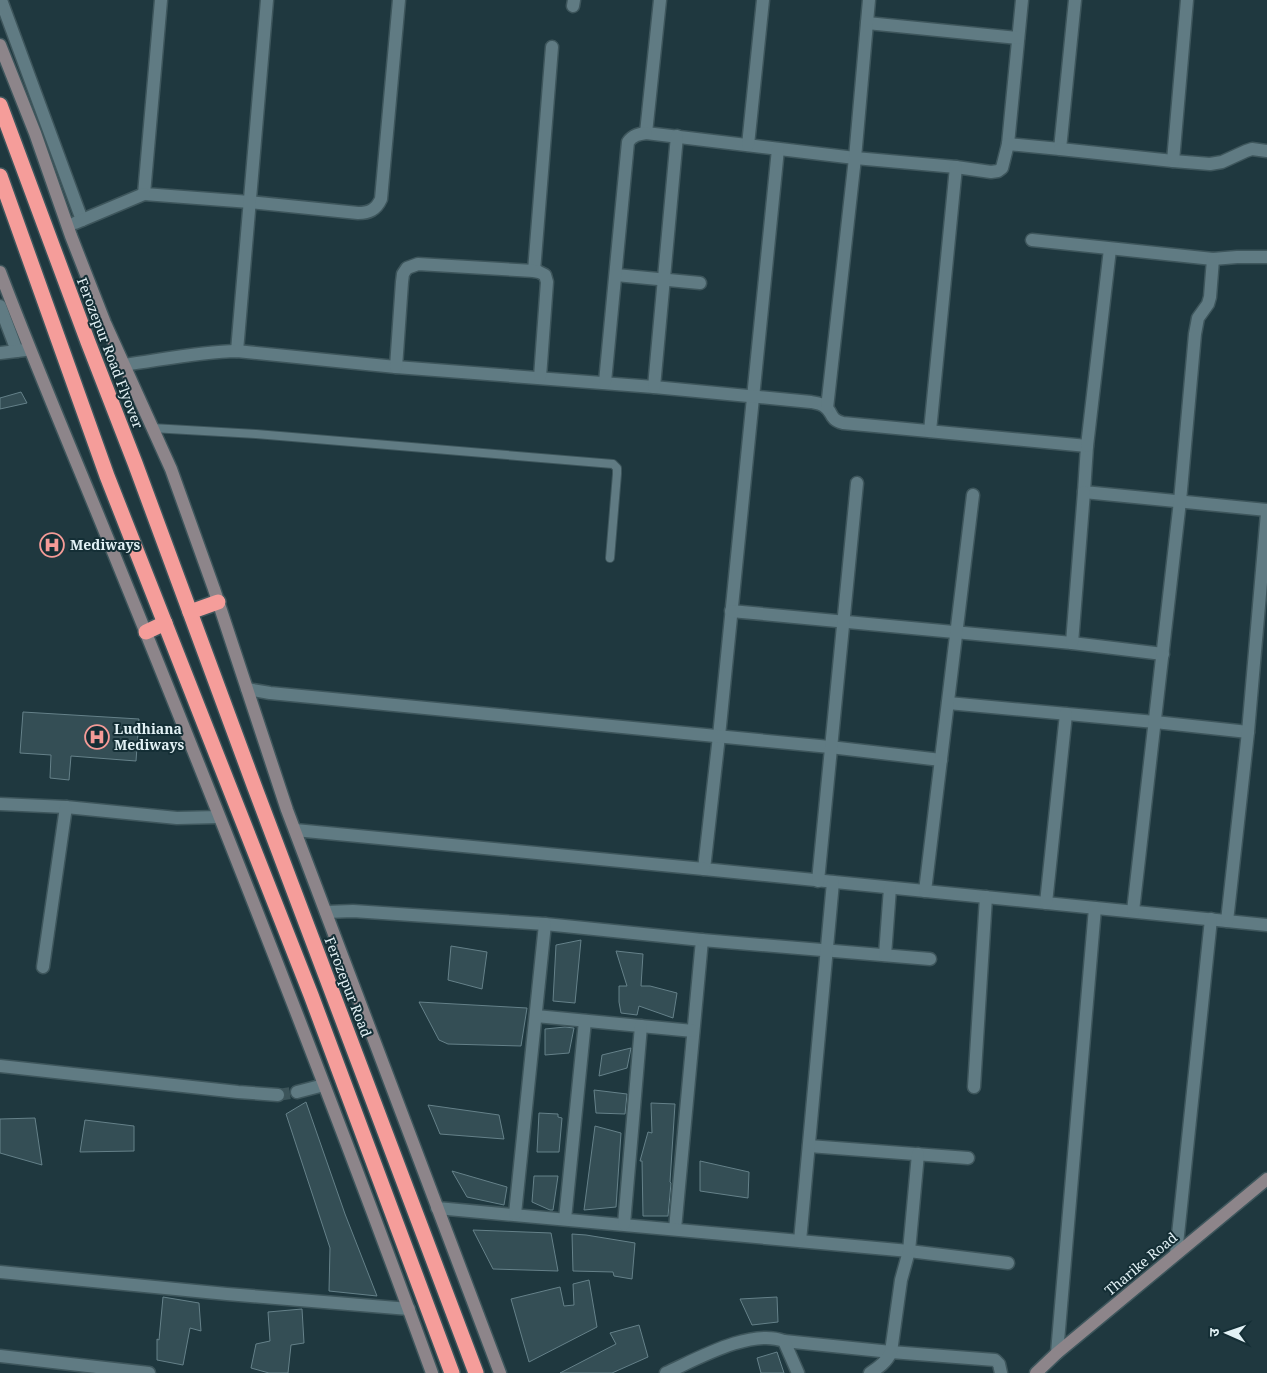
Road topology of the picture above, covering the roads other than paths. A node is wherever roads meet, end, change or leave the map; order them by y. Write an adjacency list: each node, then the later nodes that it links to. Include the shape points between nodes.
1 (1, 0): 29 (street)
2 (161, 0): 27 (street)
3 (267, 0): 28 (street)
4 (399, 0): 28 (street, via 378,206 358,214)
5 (660, 0): 16 (street)
6 (763, 0): 19 (street)
7 (869, 0): 11 (street)
8 (1022, 0): 12 (street)
9 (1075, 0): 21 (street)
10 (1187, 0): 24 (street)
11 (867, 23): 12 (street); 23 (street)
12 (1018, 38): 18 (street)
13 (0, 45): 30 (main road, via 36,133)
14 (552, 47): 35 (street)
15 (0, 105): 62 (highway, Ferozepur Road Flyover)
16 (646, 133): 17 (street); 37 (street, via 636,135 628,142)
17 (677, 136): 19 (street); 38 (street)
18 (1008, 144): 21 (street); 25 (street, via 1002,168 998,171)
19 (748, 145): 20 (street)
20 (778, 149): 23 (street); 49 (street)
21 (1060, 149): 24 (street)
22 (1267, 151): 24 (street, via 1246,150 1216,164)
23 (855, 158): 25 (street); 50 (street)
24 (1172, 161)
25 (956, 167): 52 (street)
26 (0, 176): 64 (highway, via 107,476)
27 (144, 194): 28 (street); 29 (street)
28 (250, 202): 42 (street)
29 (82, 220): 30 (street)
30 (68, 226): 44 (main road)
31 (1032, 240): 32 (street)
32 (1110, 249): 34 (street); 53 (street)
33 (1267, 257): 34 (street)
34 (1213, 259): 57 (street, via 1210,297 1196,326)
35 (534, 271): 45 (street, via 418,264 407,268 402,282); 46 (street, via 545,275 547,282)
36 (0, 272): 41 (main road)
37 (616, 275): 38 (street); 47 (street)
38 (664, 281): 39 (street); 48 (street)
39 (700, 283)
40 (0, 306): 41 (street)
41 (23, 350): 43 (street); 65 (main road)
42 (237, 351): 44 (street, via 188,354); 45 (street)
43 (0, 353)
44 (123, 365): 51 (main road)
45 (396, 367): 46 (street)
46 (540, 378): 47 (street)
47 (605, 382): 48 (street)
48 (654, 387): 49 (street)
49 (754, 396): 50 (street, via 811,402); 61 (street)
50 (826, 408): 52 (street, via 836,421)
51 (152, 428): 59 (lane, via 613,464 617,474); 60 (main road, via 171,468)
52 (930, 431): 53 (street)
53 (1087, 446): 55 (street)
54 (857, 483): 63 (street)
55 (1084, 492): 57 (street); 67 (street)
56 (973, 495): 66 (street)
57 (1180, 501): 58 (street); 68 (street)
58 (1267, 511): 73 (street)
59 (610, 558)
60 (218, 602): 62 (highway); 69 (main road)
61 (731, 610): 63 (street); 74 (street)
62 (190, 612): 132 (highway, Ferozepur Road)
63 (843, 621): 66 (street); 75 (street)
64 (165, 624): 65 (highway); 131 (highway, via 310,995)
65 (146, 632): 79 (main road)
66 (957, 632): 67 (street); 70 (street)
67 (1072, 643): 68 (street)
68 (1163, 654): 72 (street)
69 (247, 689): 74 (street); 80 (main road)
70 (948, 703): 71 (street); 76 (street)
71 (1066, 714): 72 (street); 87 (street)
72 (1155, 722): 73 (street); 90 (street)
73 (1248, 732): 92 (street)
74 (719, 736): 75 (street); 81 (street)
75 (830, 747): 76 (street); 82 (street)
76 (941, 760): 85 (street)
77 (0, 804): 78 (street)
78 (66, 807): 79 (street, via 177,818); 99 (street)
79 (219, 817): 105 (main road)
80 (295, 830): 81 (street); 89 (main road)
81 (704, 869): 82 (street)
82 (818, 881): 83 (street)
83 (833, 882): 84 (street); 96 (street)
84 (890, 888): 85 (street); 97 (street)
85 (925, 891): 86 (street)
86 (986, 897): 87 (street); 106 (street)
87 (1046, 903): 88 (street)
88 (1095, 908): 90 (street); 126 (street)
89 (326, 912): 93 (street); 113 (main road)
90 (1133, 912): 91 (street)
91 (1211, 919): 92 (street); 120 (street)
92 (1227, 921): 94 (street)
93 (545, 924): 95 (street); 100 (street)
94 (1267, 924)
95 (702, 940): 96 (street); 103 (street)
96 (827, 950): 97 (street); 109 (street)
97 (885, 955): 98 (street)
98 (930, 959)
99 (44, 967)
100 (536, 1016): 101 (street); 114 (street)
101 (585, 1021): 102 (street); 115 (street)
102 (641, 1026): 103 (street); 116 (street)
103 (693, 1031): 117 (street)
104 (0, 1066): 108 (street)
105 (324, 1085): 107 (street); 123 (main road)
106 (974, 1087)
107 (297, 1092)
108 (278, 1095)
109 (809, 1146): 110 (street); 118 (street)
110 (918, 1154): 111 (street); 119 (street)
111 (968, 1158)
112 (1267, 1179): 120 (main road, Tharike Road)
113 (438, 1208): 114 (street); 133 (main road)
114 (515, 1214): 115 (street)
115 (565, 1219): 116 (street)
116 (624, 1224): 117 (street)
117 (675, 1229): 118 (street)
118 (800, 1241): 119 (street)
119 (909, 1251): 121 (street); 125 (street, via 901,1280)
120 (1176, 1254): 126 (main road, Tharike Road)
121 (1008, 1263)
122 (0, 1272): 123 (street)
123 (409, 1309): 130 (main road)
124 (784, 1341): 125 (street); 128 (street, via 763,1337 746,1340); 134 (street)
125 (891, 1352): 135 (street); 136 (street, via 995,1360)
126 (1057, 1353): 137 (main road, Tharike Road)
127 (0, 1356): 129 (street)
128 (669, 1372)
129 (149, 1373)
130 (432, 1373)
131 (452, 1373)
132 (476, 1373)
133 (500, 1373)
134 (798, 1373)
135 (870, 1373)
136 (1001, 1373)
137 (1036, 1373)

